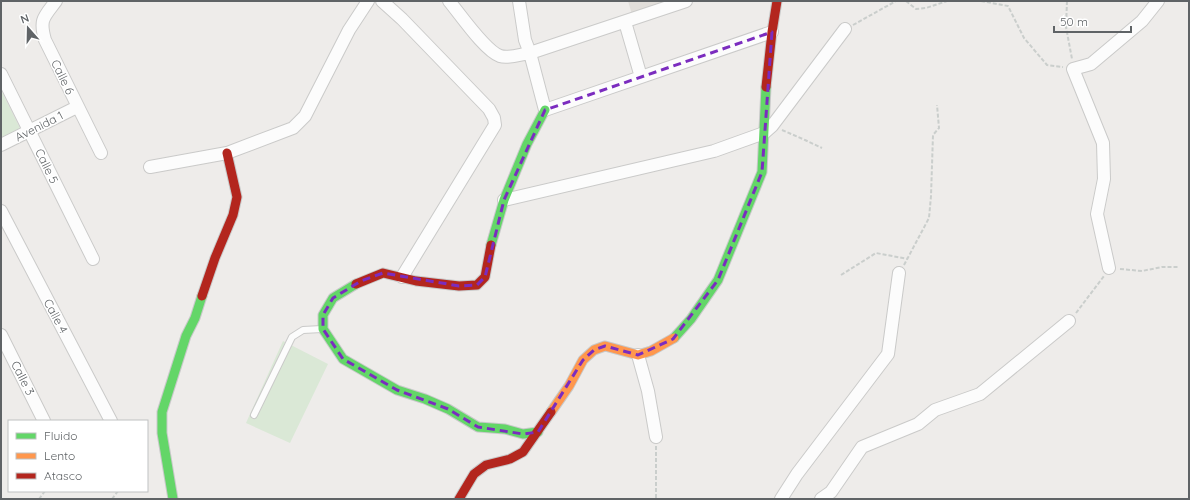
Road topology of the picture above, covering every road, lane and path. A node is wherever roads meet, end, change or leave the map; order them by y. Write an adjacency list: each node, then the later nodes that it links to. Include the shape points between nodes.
1 (56, 1): 22 (street, Calle 6, via 42,20 42,30)
2 (368, 1): 29 (street, via 349,30 305,116 293,128)
3 (382, 1): 39 (street, via 489,109 495,125)
4 (449, 1): 17 (street, via 492,52 509,57)
5 (519, 1): 17 (street)
6 (686, 1): 14 (street)
7 (777, 1): 16 (street)
8 (896, 1): 15 (path)
9 (906, 1): 10 (path, via 916,9)
10 (947, 1)
11 (981, 1): 18 (path, via 1008,6 1024,38 1048,65)
12 (1066, 1): 18 (path, via 1066,28)
13 (1158, 1): 18 (street, via 1142,21 1091,64)
14 (624, 22): 17 (street); 20 (street)
15 (845, 29): 24 (street)
16 (772, 32): 20 (street); 24 (street, via 766,86)
17 (530, 53): 23 (street)
18 (1073, 69): 36 (street, via 1103,143 1104,179 1097,214)
19 (1, 74): 25 (street, Calle 5)
20 (641, 77): 23 (street)
21 (937, 105): 33 (path, via 939,128 933,135 929,218)
22 (77, 107): 25 (street, Avenida 1); 28 (street, Calle 6)
23 (545, 110): 31 (street, via 527,144)
24 (768, 130): 27 (path, via 805,140); 31 (street, via 714,151); 43 (street, via 762,172 718,280 691,319 673,339)
25 (29, 131): 26 (street, Avenida 1); 34 (street, Calle 5)
26 (1, 145)
27 (822, 148)
28 (101, 153)
29 (226, 153): 30 (street); 49 (street, via 237,197 233,215 186,336 162,412 162,433)
30 (150, 167)
31 (504, 200): 39 (street, via 490,250 486,276 477,285 459,286)
32 (1, 211): 46 (street, Calle 4)
33 (908, 258): 37 (path); 38 (path, via 876,253)
34 (93, 259)
35 (1178, 267): 36 (path, via 1142,271)
36 (1109, 268): 40 (path, via 1083,306)
37 (899, 273): 52 (street, via 888,354)
38 (841, 274)
39 (402, 277): 41 (street, via 383,273 361,281 333,298 323,316)
40 (1069, 321): 53 (street, via 980,394 935,410 918,424 862,447 831,492)
41 (323, 329): 44 (lane, via 302,330 292,337); 47 (street, via 343,359 397,390 448,409 478,427 506,429 523,434)
42 (1, 335): 45 (street, Calle 3)
43 (638, 355): 47 (street, via 605,346 594,350 583,360); 48 (street, via 648,391)
44 (254, 415)
45 (44, 420)
46 (110, 420)
47 (538, 432): 50 (street, via 522,452 510,459 486,465 474,474)
48 (656, 437): 51 (path)
49 (173, 499)
50 (458, 499)
51 (656, 499)
52 (781, 499)
53 (821, 499)

